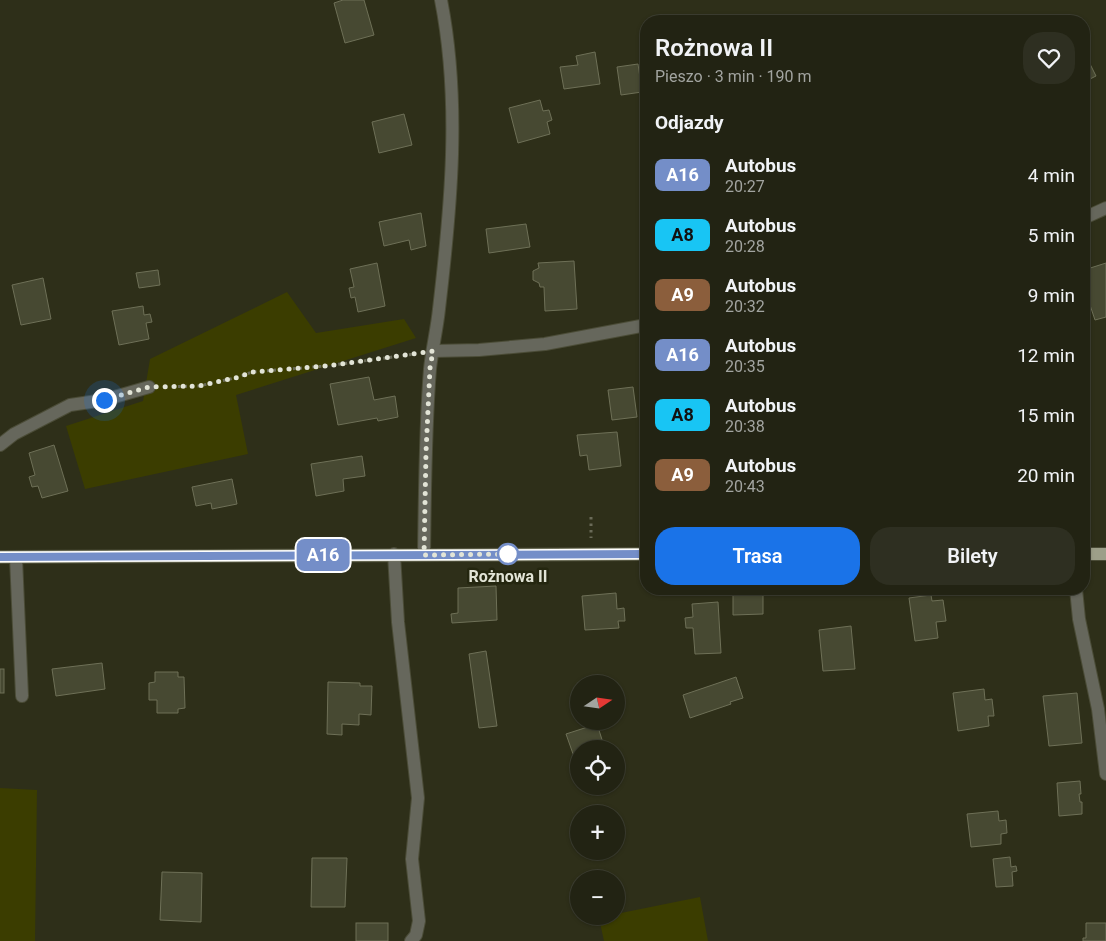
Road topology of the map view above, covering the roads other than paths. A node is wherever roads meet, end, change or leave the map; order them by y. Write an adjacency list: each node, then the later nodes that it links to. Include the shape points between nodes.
1 (441, 0): 5 (street, via 450,61 452,154 444,266)
2 (1106, 208): 3 (street)
3 (1090, 215)
4 (640, 326): 5 (street, via 545,344)
5 (433, 351): 12 (street, via 426,444)
6 (149, 387): 7 (street, via 104,400 70,404)
7 (0, 445)
8 (394, 554): 12 (main road); 14 (main road); 18 (street, via 398,622 418,798 412,859 419,921)
9 (640, 554): 12 (main road)
10 (1090, 554): 11 (main road)
11 (1106, 554)
12 (424, 555)
13 (0, 558): 14 (main road)
14 (16, 558): 16 (street)
15 (1077, 595): 17 (street, via 1098,709)
16 (22, 696)
17 (1106, 774)
18 (411, 941)

